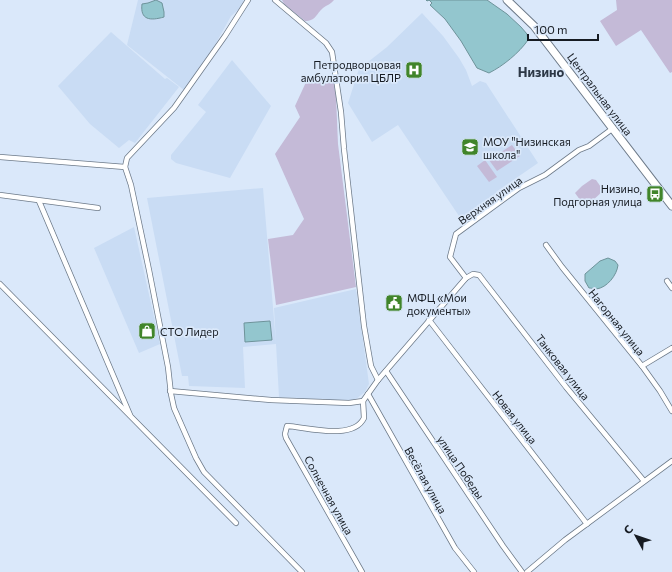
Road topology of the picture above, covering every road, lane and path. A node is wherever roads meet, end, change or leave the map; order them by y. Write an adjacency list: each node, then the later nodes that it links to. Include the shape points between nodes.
1 (248, 0): 6 (street, via 174,108 127,158)
2 (275, 0): 20 (street, via 326,43 332,52 364,326 371,366)
3 (507, 0): 4 (street, Центральная улица, via 534,26)
4 (612, 129): 9 (street, Центральная улица); 12 (street, Верхняя улица, via 545,175 519,188 456,234 450,257)
5 (0, 156): 6 (street)
6 (125, 168): 21 (street, via 149,270)
7 (0, 195): 8 (street)
8 (39, 201): 10 (street); 25 (street)
9 (672, 206)
10 (98, 208)
11 (546, 245): 18 (street, Нагорная улица)
12 (466, 278): 16 (street); 27 (street, Танковая улица, via 474,274 479,275 566,387)
13 (667, 281): 15 (street)
14 (0, 284): 25 (street)
15 (672, 288)
16 (429, 320): 19 (street); 29 (street, Новая улица)
17 (672, 348): 18 (street)
18 (642, 366): 24 (street, Нагорная улица)
19 (386, 370): 20 (street); 33 (street, улица Победы)
20 (378, 380): 22 (street)
21 (170, 390): 23 (street, via 271,400 349,403); 30 (street, via 174,408 204,472)
22 (368, 394): 23 (street); 32 (street, Весёлая улица, via 455,548)
23 (363, 401): 31 (street, Солнечная улица, via 364,418 351,429 332,432 287,426 285,434)
24 (672, 411)
25 (130, 417): 28 (street)
26 (672, 461): 27 (street)
27 (644, 481): 29 (street)
28 (236, 523)
29 (587, 524): 34 (street)
30 (302, 572)
31 (362, 572)
32 (474, 572)
33 (522, 572)
34 (527, 572)

